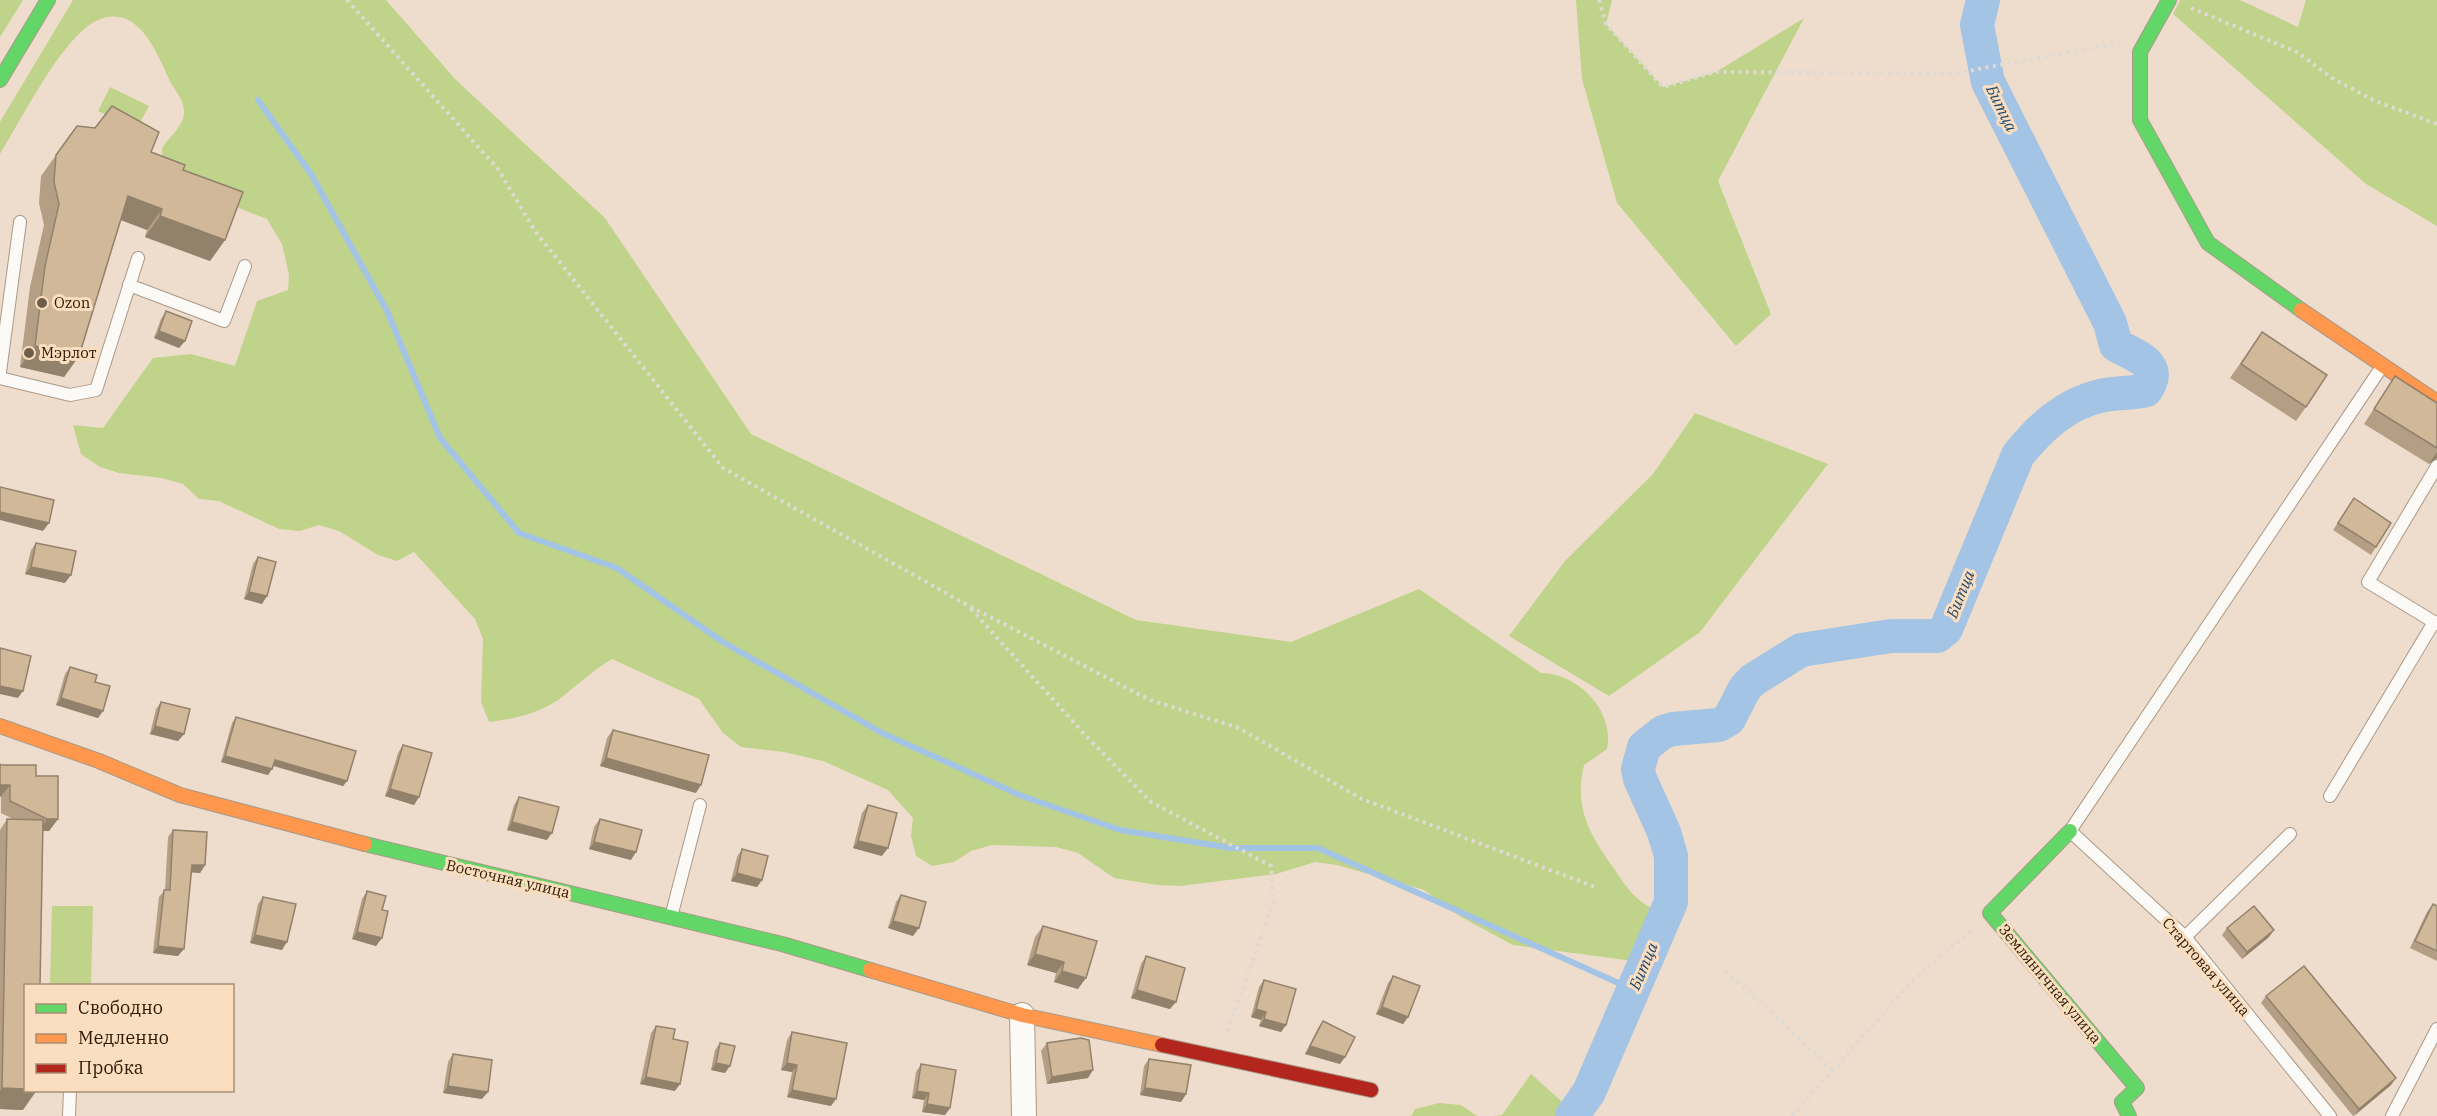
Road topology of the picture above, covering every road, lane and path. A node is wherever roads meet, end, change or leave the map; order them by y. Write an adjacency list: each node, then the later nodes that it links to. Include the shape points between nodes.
1 (48, 0): 6 (street)
2 (347, 0): 17 (path, via 498,169 536,231 723,468)
3 (1599, 0): 5 (path, via 1606,24 1663,87 1716,72 1957,73)
4 (2175, 2): 5 (street); 7 (path, via 2297,51 2332,78 2374,101)
5 (2149, 37): 12 (street, via 2140,52 2140,120 2208,243)
6 (0, 80)
7 (2437, 124)
8 (20, 222): 13 (lane)
9 (138, 258): 11 (lane)
10 (244, 266): 11 (lane, via 224,321)
11 (129, 285): 14 (lane, via 96,390 70,395)
12 (2382, 367): 15 (street); 22 (lane)
13 (0, 372)
14 (0, 378)
15 (2437, 402)
16 (2437, 466): 18 (lane, via 2368,582)
17 (969, 606): 24 (path, via 1150,700 1239,728 1362,799); 31 (path, via 1151,802 1271,866 1273,904)
18 (2436, 623): 20 (lane)
19 (0, 726): 26 (street, Восточная улица, via 180,795 409,856)
20 (2330, 796)
21 (700, 804): 26 (lane)
22 (2070, 831): 25 (street, Земляничная улица); 27 (lane, Стартовая улица)
23 (2290, 834): 27 (lane)
24 (1595, 887)
25 (1990, 913): 32 (path, via 1911,982); 38 (street, Земляничная улица, via 2138,1088 2122,1102)
26 (671, 918): 29 (street, Восточная улица, via 782,944)
27 (2185, 938): 39 (lane, Стартовая улица)
28 (1726, 971): 32 (path)
29 (1022, 1016): 31 (street, Восточная улица); 36 (street)
30 (2437, 1029): 40 (lane)
31 (1218, 1057): 33 (street, Восточная улица)
32 (1832, 1069): 37 (path)
33 (1371, 1090)
34 (70, 1092): 35 (lane)
35 (69, 1116)
36 (1024, 1116)
37 (1792, 1116)
38 (2128, 1116)
39 (2330, 1116)
40 (2392, 1116)

